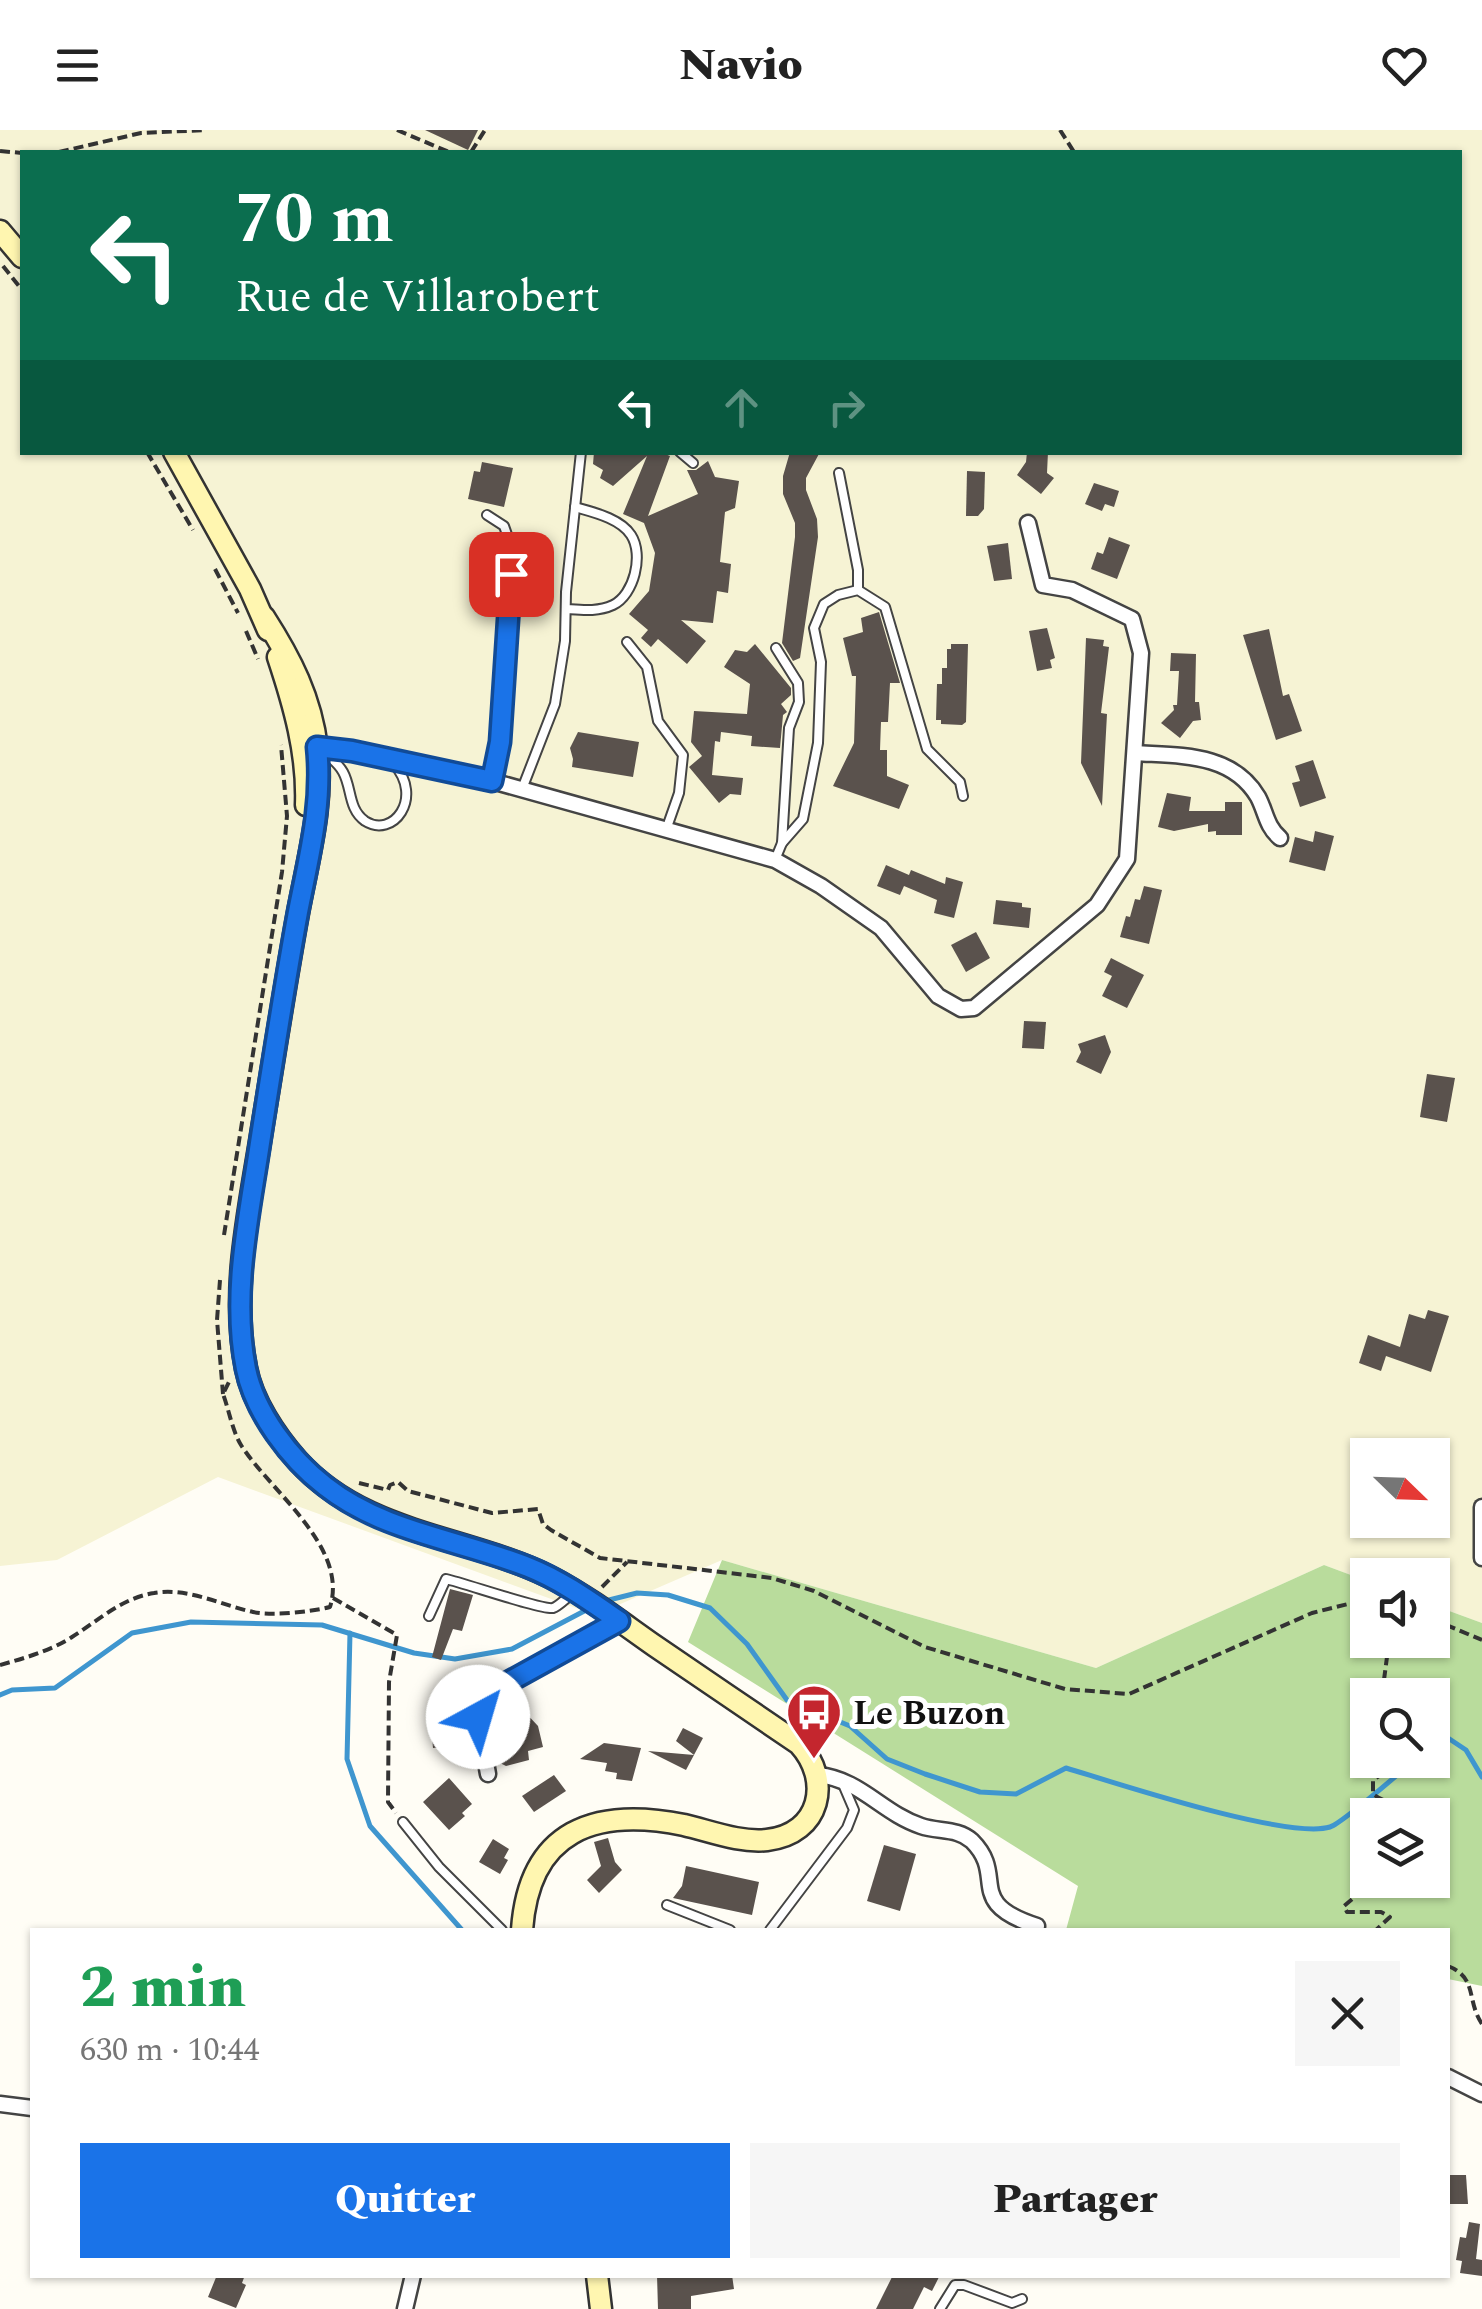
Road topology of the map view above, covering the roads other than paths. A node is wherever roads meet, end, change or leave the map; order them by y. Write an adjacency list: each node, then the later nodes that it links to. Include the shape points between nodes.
1 (176, 455): 11 (main road, via 216,526)
2 (581, 455): 6 (lane)
3 (684, 455): 4 (lane)
4 (693, 463)
5 (839, 473): 9 (lane)
6 (575, 507): 10 (lane); 10 (lane, via 631,534 638,558 617,604)
7 (487, 515): 18 (lane, via 504,526 511,546)
8 (1028, 524): 16 (street, via 1043,584 1072,590 1132,620 1141,652)
9 (858, 590): 20 (lane, via 884,608 927,749 960,782); 23 (lane, via 824,604 814,628 821,662 818,742 804,818)
10 (566, 609): 19 (lane, via 555,704)
11 (254, 623): 14 (main road); 15 (main road, via 294,664)
12 (627, 642): 21 (lane, via 647,666 658,721 684,755)
13 (776, 648): 23 (lane, via 798,683 799,702 789,728)
14 (290, 729): 15 (street, via 307,734); 25 (main road, via 306,793)
15 (317, 747): 17 (street); 17 (lane, via 342,769 359,814 376,824 395,818 407,800 403,775); 25 (main road, via 316,830)
16 (1136, 753): 22 (street, via 1221,762 1244,778); 24 (street, via 1127,859 1115,879 1097,905 974,1008 961,1009 938,996 881,928)
17 (388, 759): 18 (street)
18 (492, 781): 19 (street)
19 (522, 789): 21 (street)
20 (963, 796)
21 (666, 830): 24 (street)
22 (1280, 838)
23 (782, 843): 24 (lane)
24 (774, 860)
25 (298, 911): 28 (main road, via 244,1239 240,1303 247,1373 277,1434 350,1504 527,1567)
26 (1482, 1507): 27 (street)
27 (1482, 1558)
28 (596, 1605): 29 (lane, via 539,1608 446,1579); 30 (street, via 483,1696 478,1717); 31 (main road, via 799,1744)
29 (429, 1616)
30 (488, 1774)
31 (818, 1775): 32 (street); 37 (main road, via 816,1804 802,1825 766,1840 642,1818 573,1832 537,1868)
32 (840, 1778): 35 (street, via 888,1812 968,1838 984,1856 994,1904); 39 (lane, via 854,1810 847,1828)
33 (403, 1822): 36 (lane)
34 (667, 1906): 38 (lane)
35 (1037, 1926)
36 (500, 1928)
37 (522, 1928)
38 (725, 1928)
39 (772, 1928)
40 (1450, 2077): 41 (street)
41 (1482, 2094)
42 (0, 2104): 43 (street)
43 (30, 2108)
44 (412, 2278): 47 (street)
45 (597, 2278): 48 (main road)
46 (1022, 2299): 49 (lane, via 1012,2303 954,2285)
47 (406, 2309)
48 (601, 2309)
49 (940, 2309)

